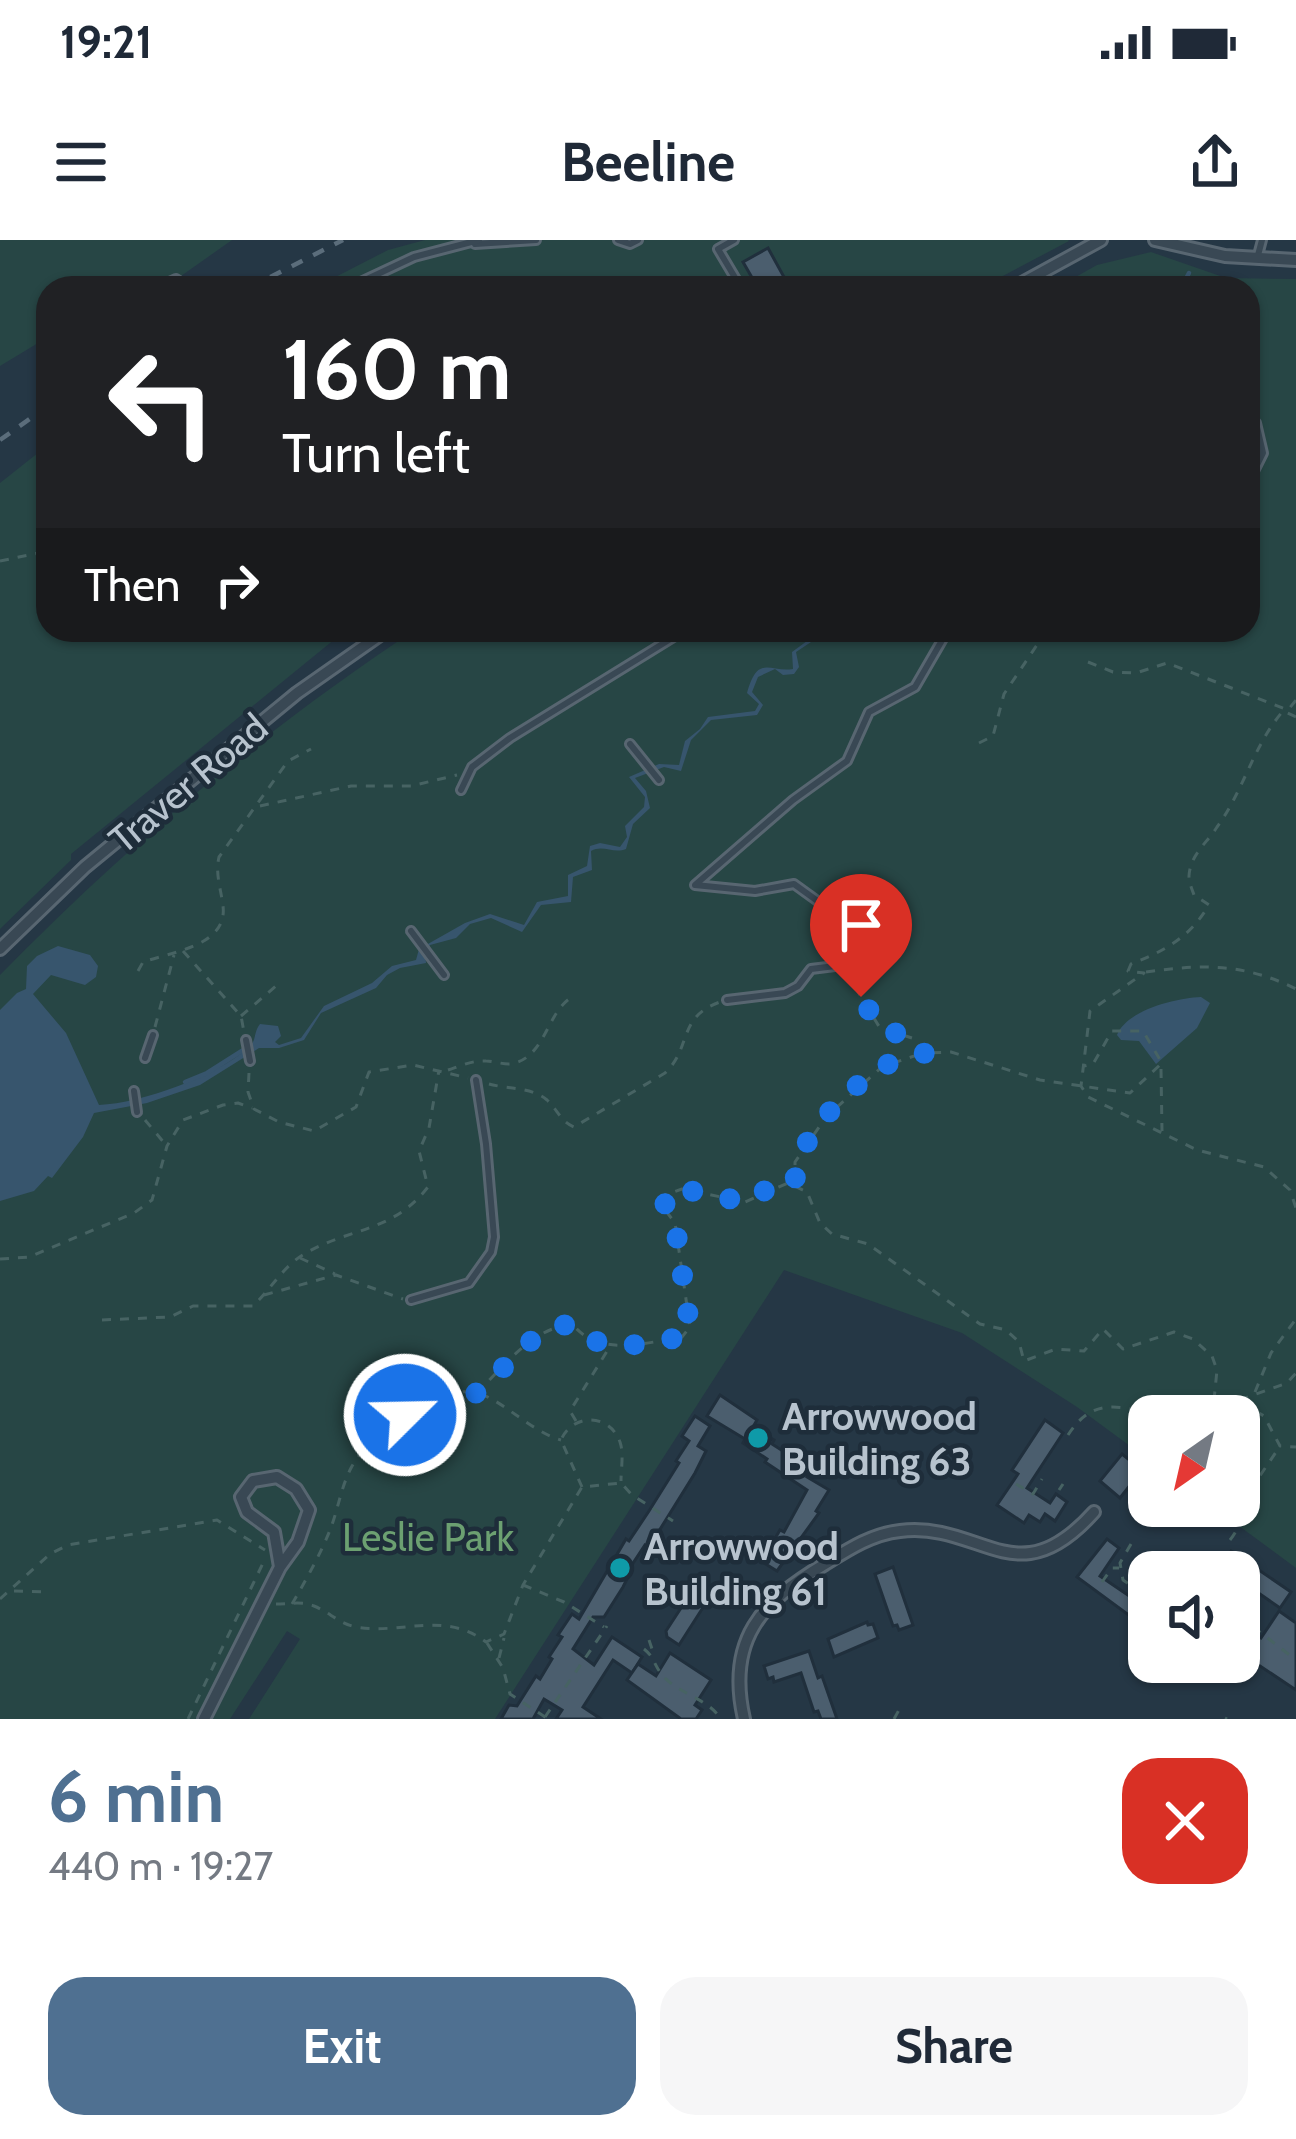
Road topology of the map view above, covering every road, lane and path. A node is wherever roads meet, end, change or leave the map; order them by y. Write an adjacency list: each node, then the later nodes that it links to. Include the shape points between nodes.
1 (536, 240): 9 (lane)
2 (618, 240): 3 (lane)
3 (638, 240)
4 (713, 240): 10 (lane)
5 (734, 240): 10 (lane)
6 (1158, 240): 11 (street)
7 (1262, 240): 11 (lane)
8 (1096, 241): 15 (street)
9 (476, 242): 13 (lane)
10 (718, 249): 14 (lane)
11 (1257, 259): 12 (street)
12 (1296, 260)
13 (374, 276)
14 (734, 276)
15 (1034, 276)
16 (36, 554): 17 (path)
17 (0, 561)
18 (370, 642): 35 (street, Traver Road, via 85,868)
19 (665, 642): 29 (lane)
20 (941, 642): 33 (lane, via 915,687 874,707 847,760 695,885 754,891 794,884)
21 (1038, 642): 26 (path, via 1004,694 993,736)
22 (1088, 662): 24 (path, via 1136,674 1167,663)
23 (1296, 700): 24 (path)
24 (1288, 710): 25 (path); 40 (path, via 1262,736 1235,799 1196,858 1189,876 1194,895 1209,905 1195,929 1128,971)
25 (1296, 717)
26 (979, 743)
27 (630, 744): 30 (lane)
28 (310, 749): 32 (path, via 292,757)
29 (470, 771): 31 (lane); 32 (path)
30 (659, 780)
31 (461, 790)
32 (256, 808): 36 (path, via 217,863 224,920)
33 (823, 904)
34 (411, 931): 41 (lane)
35 (0, 949)
36 (183, 951): 37 (path); 46 (path)
37 (175, 953): 39 (path); 47 (path)
38 (842, 965): 45 (lane, via 812,969 777,994); 49 (path, via 880,1028 912,1038)
39 (138, 971)
40 (1144, 973): 43 (path, via 1202,964 1268,975); 53 (path, via 1090,1011)
41 (444, 975)
42 (276, 986): 46 (path)
43 (1296, 989)
44 (572, 997): 67 (path, via 522,1060 442,1070 419,1150 428,1187 418,1200 386,1223)
45 (728, 1000)
46 (241, 1016): 48 (path)
47 (153, 1035): 50 (lane)
48 (246, 1040): 51 (lane)
49 (925, 1053): 56 (path, via 969,1056); 64 (path, via 881,1067 826,1117 795,1162)
50 (145, 1058)
51 (250, 1061)
52 (1162, 1065): 53 (path, via 1143,1031 1112,1031 1094,1064); 56 (path, via 1130,1093); 61 (path)
53 (1084, 1066): 56 (path)
54 (476, 1080): 71 (lane, via 491,1252 469,1283)
55 (247, 1082): 58 (path)
56 (1081, 1086): 61 (path, via 1088,1097)
57 (134, 1091): 60 (lane)
58 (238, 1103): 59 (path); 62 (path, via 190,1115)
59 (254, 1109)
60 (137, 1112): 62 (path)
61 (1162, 1131): 65 (path, via 1197,1150 1264,1167)
62 (167, 1146): 68 (path, via 143,1208 28,1257)
63 (1296, 1183): 65 (path)
64 (795, 1184): 74 (path, via 745,1202 682,1189 665,1195 690,1328 682,1337); 78 (path, via 832,1234 868,1244 980,1324 1006,1330 1024,1361 1056,1349 1084,1352 1103,1329 1123,1349 1174,1332 1212,1356)
65 (1290, 1190): 66 (path)
66 (1296, 1208)
67 (298, 1257): 69 (path); 70 (path)
68 (0, 1259)
69 (336, 1275): 70 (path); 71 (path)
70 (264, 1294): 73 (path, via 253,1306)
71 (411, 1300)
72 (1296, 1319): 77 (path)
73 (102, 1320)
74 (610, 1347): 76 (path, via 563,1325 531,1341); 81 (path, via 570,1412)
75 (1296, 1373): 77 (path)
76 (477, 1393): 83 (path); 107 (path, via 428,1401 365,1449)
77 (1254, 1394)
78 (1214, 1395)
79 (1128, 1409): 82 (path, via 1096,1409)
80 (1260, 1414): 84 (path)
81 (577, 1420): 83 (path); 87 (path, via 615,1432)
82 (1068, 1435)
83 (561, 1440): 90 (path)
84 (1280, 1446): 85 (path); 94 (path, via 1246,1496 1243,1522)
85 (1296, 1447)
86 (1042, 1479): 88 (path, via 1033,1494)
87 (621, 1483): 90 (path); 93 (path)
88 (1016, 1484)
89 (1063, 1484): 91 (path)
90 (582, 1487): 99 (path)
91 (1059, 1490)
92 (1094, 1512): 124 (street, via 1060,1542 1018,1555 918,1530 851,1548 780,1592 756,1622 740,1662)
93 (673, 1521)
94 (1230, 1540)
95 (1132, 1544): 97 (path)
96 (280, 1567): 96 (street, via 309,1510 277,1477 253,1481 241,1497 274,1532); 105 (street)
97 (1121, 1568): 98 (path); 100 (path)
98 (1102, 1582)
99 (523, 1585): 112 (path); 120 (path, via 606,1627)
100 (1128, 1585)
101 (10, 1592): 102 (path); 103 (path, via 68,1545 217,1520 266,1551); 104 (path)
102 (48, 1592)
103 (246, 1594): 105 (path); 121 (path)
104 (0, 1599)
105 (263, 1601): 107 (path); 122 (street)
106 (1262, 1601): 108 (path)
107 (292, 1604): 110 (path, via 308,1603)
108 (1260, 1604)
109 (350, 1618): 110 (path)
110 (348, 1625): 114 (path, via 438,1622)
111 (1260, 1631): 118 (path)
112 (504, 1634): 114 (path); 117 (path)
113 (649, 1640): 116 (path)
114 (486, 1642): 117 (path)
115 (644, 1649): 116 (path)
116 (654, 1657): 123 (path, via 660,1674)
117 (498, 1659): 120 (path, via 510,1694)
118 (1296, 1660)
119 (900, 1708): 125 (path)
120 (549, 1718)
121 (188, 1719)
122 (204, 1719)
123 (722, 1719)
124 (744, 1719)
125 (894, 1719)

